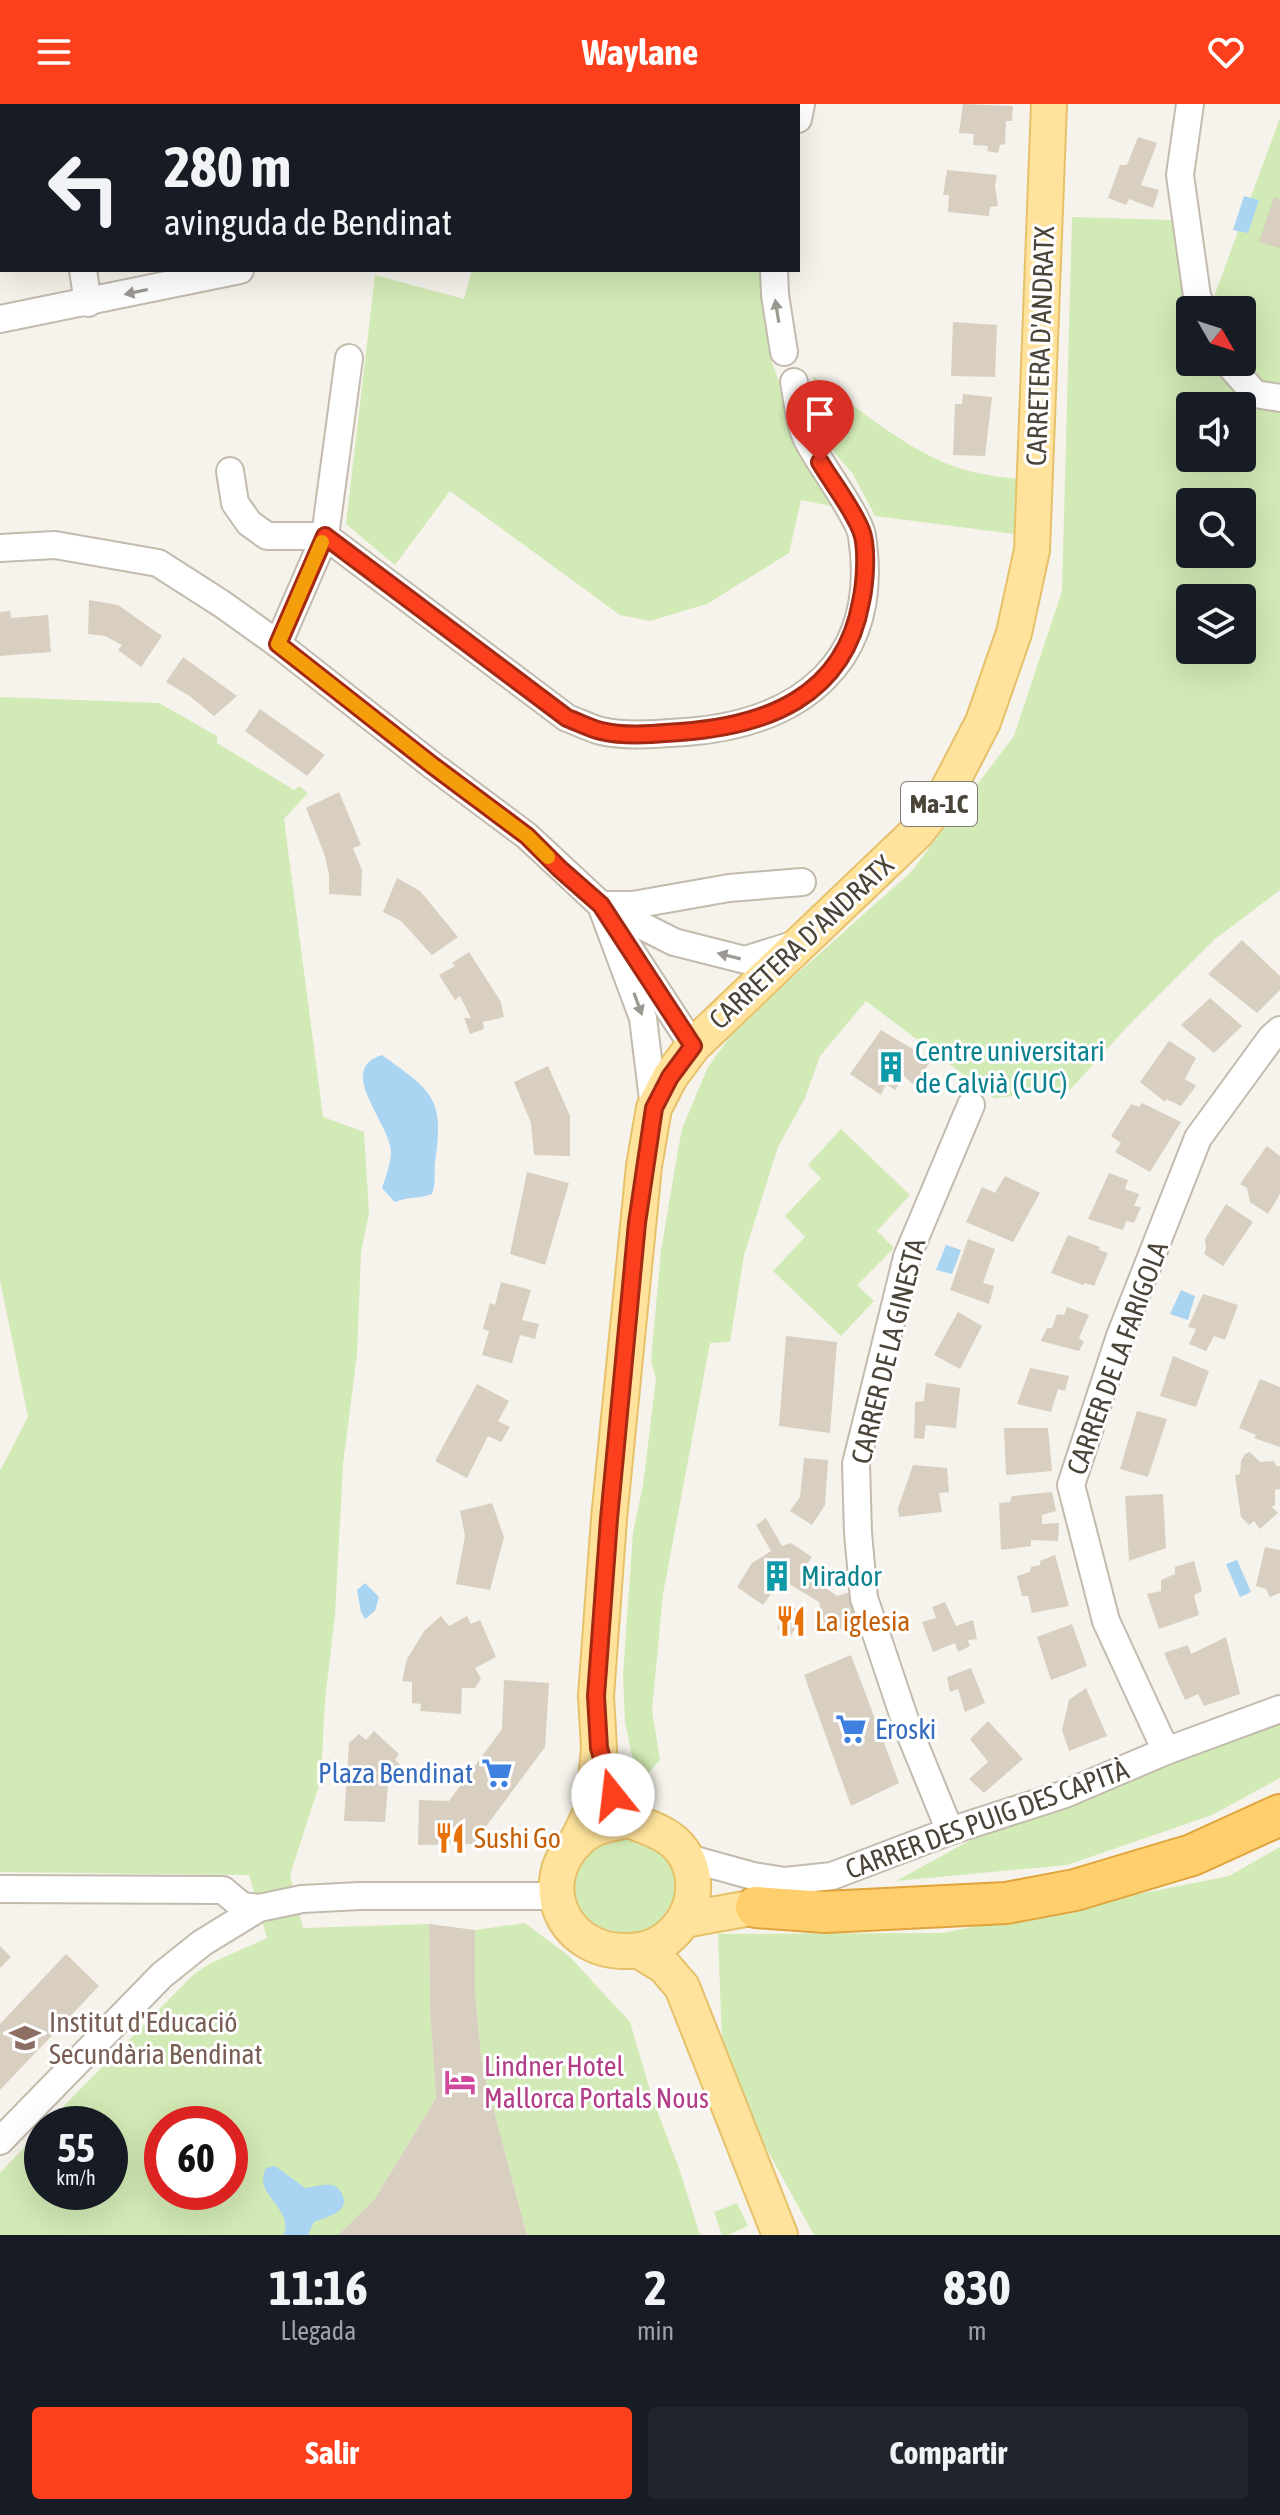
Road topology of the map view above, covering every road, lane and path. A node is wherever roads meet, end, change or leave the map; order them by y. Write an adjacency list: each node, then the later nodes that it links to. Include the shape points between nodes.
1 (1049, 104): 20 (main road, CARRETERA D'ANDRATX / Ma-1C, via 1032,550 1014,633 983,722 943,799 917,832)
2 (1190, 104): 6 (street, via 1180,175)
3 (83, 272): 7 (street)
4 (231, 272): 7 (street, one-way to 7)
5 (774, 272): 9 (street, one-way to 5)
6 (1197, 296)
7 (88, 303): 8 (street)
8 (0, 319)
9 (784, 352)
10 (349, 358): 15 (street)
11 (1239, 376): 13 (street, via 1255,394)
12 (794, 382): 15 (street, via 806,438 862,532 865,579 858,622 843,655 822,682 793,704 758,719 715,729 641,735 601,731 567,718)
13 (1280, 398)
14 (230, 471): 15 (street, via 235,503 267,536)
15 (325, 536): 17 (street)
16 (0, 548): 17 (street, via 55,545 158,563)
17 (278, 644): 19 (street, via 527,836)
18 (802, 882): 19 (street)
19 (601, 905): 20 (street, one-way to 19, via 745,960 674,942); 22 (street); 24 (street, one-way to 24, via 643,1018)
20 (804, 941): 22 (main road, CARRETERA D'ANDRATX / Ma-1C)
21 (1280, 1030): 27 (street, CARRER DE LA FARIGOLA, via 1198,1138 1120,1336 1071,1485 1106,1621)
22 (693, 1046): 24 (main road, CARRETERA D'ANDRATX / Ma-1C)
23 (971, 1105): 30 (street, CARRER DE LA GINESTA, via 907,1257 856,1464 864,1598)
24 (654, 1108): 26 (main road, CARRETERA D'ANDRATX / Ma-1C, via 637,1223 609,1519 596,1696)
25 (1280, 1709): 27 (street, CARRER DES PUIG DES CAPITÀ)
26 (599, 1748): 29 (main road, CARRETERA D'ANDRATX / Ma-1C, via 613,1795); 31 (main road, CARRETERA D'ANDRATX / Ma-1C, via 593,1808)
27 (1166, 1751): 30 (street, CARRER DES PUIG DES CAPITÀ, via 1065,1794)
28 (1280, 1815): 35 (highway, via 1192,1855 1075,1890 1006,1903 825,1912)
29 (630, 1820): 31 (main road, via 599,1826); 32 (main road, via 664,1835)
30 (950, 1831): 32 (street, CARRER DES PUIG DES CAPITÀ, via 814,1880)
31 (579, 1837): 34 (main road, Ma-1C, via 558,1874)
32 (691, 1873): 35 (main road); 37 (main road)
33 (0, 1889): 36 (street, via 223,1890 242,1906)
34 (556, 1896): 36 (street, via 360,1896); 38 (main road, via 572,1931 589,1943 609,1951)
35 (756, 1907): 37 (main road)
36 (259, 1908): 40 (street, via 162,1975)
37 (683, 1922): 38 (main road); 39 (main road)
38 (641, 1952): 39 (main road, via 664,1966)
39 (682, 1987): 41 (main road)
40 (0, 2141)
41 (780, 2235)

